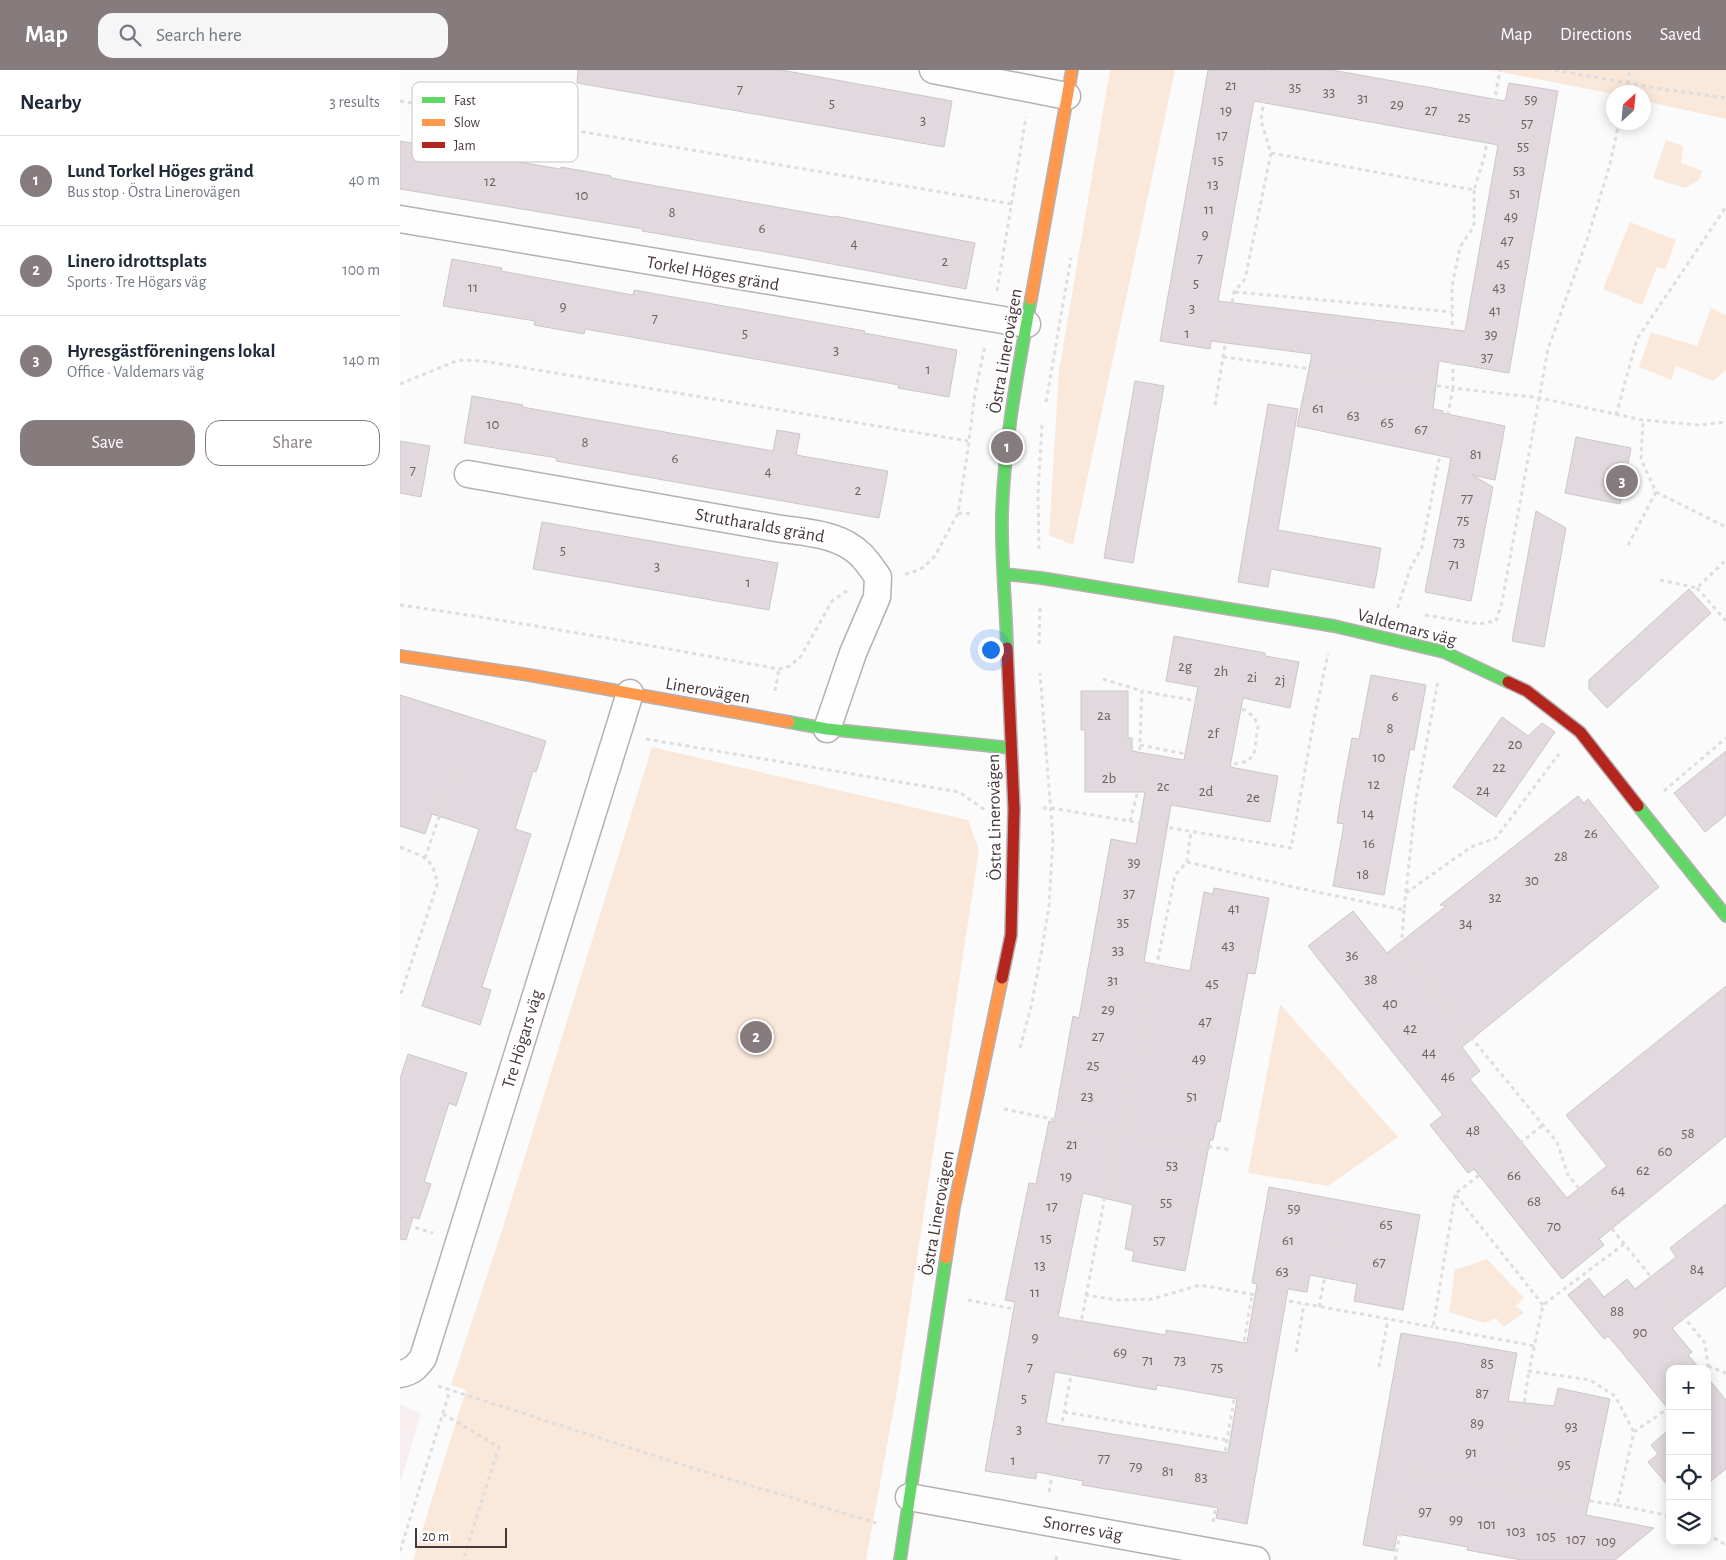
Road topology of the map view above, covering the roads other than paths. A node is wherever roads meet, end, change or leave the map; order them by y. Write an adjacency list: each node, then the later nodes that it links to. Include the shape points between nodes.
1 (933, 70): 3 (street)
2 (1072, 70): 3 (street, Östra Linerovägen)
3 (1067, 96): 5 (street, Östra Linerovägen)
4 (400, 219): 5 (street, Torkel Höges gränd)
5 (1026, 324): 7 (street, Östra Linerovägen, via 1007,447 1002,516)
6 (468, 474): 10 (street, Strutharalds gränd, via 827,536 843,542 861,555 878,577 877,598 853,653)
7 (1004, 574): 11 (street, Östra Linerovägen); 12 (street, Valdemars väg, via 1334,626 1444,652 1527,691 1580,732)
8 (400, 656): 9 (street, Linerovägen)
9 (630, 693): 10 (street, Linerovägen); 13 (street, Tre Högars väg, via 422,1358 415,1368)
10 (827, 729): 11 (street, Linerovägen)
11 (1011, 748): 14 (street, Östra Linerovägen, via 1014,818 1011,935 954,1207)
12 (1726, 916)
13 (400, 1374)
14 (909, 1497): 15 (street, Östra Linerovägen); 16 (street, Snorres väg)
15 (900, 1560)
16 (1256, 1560)

